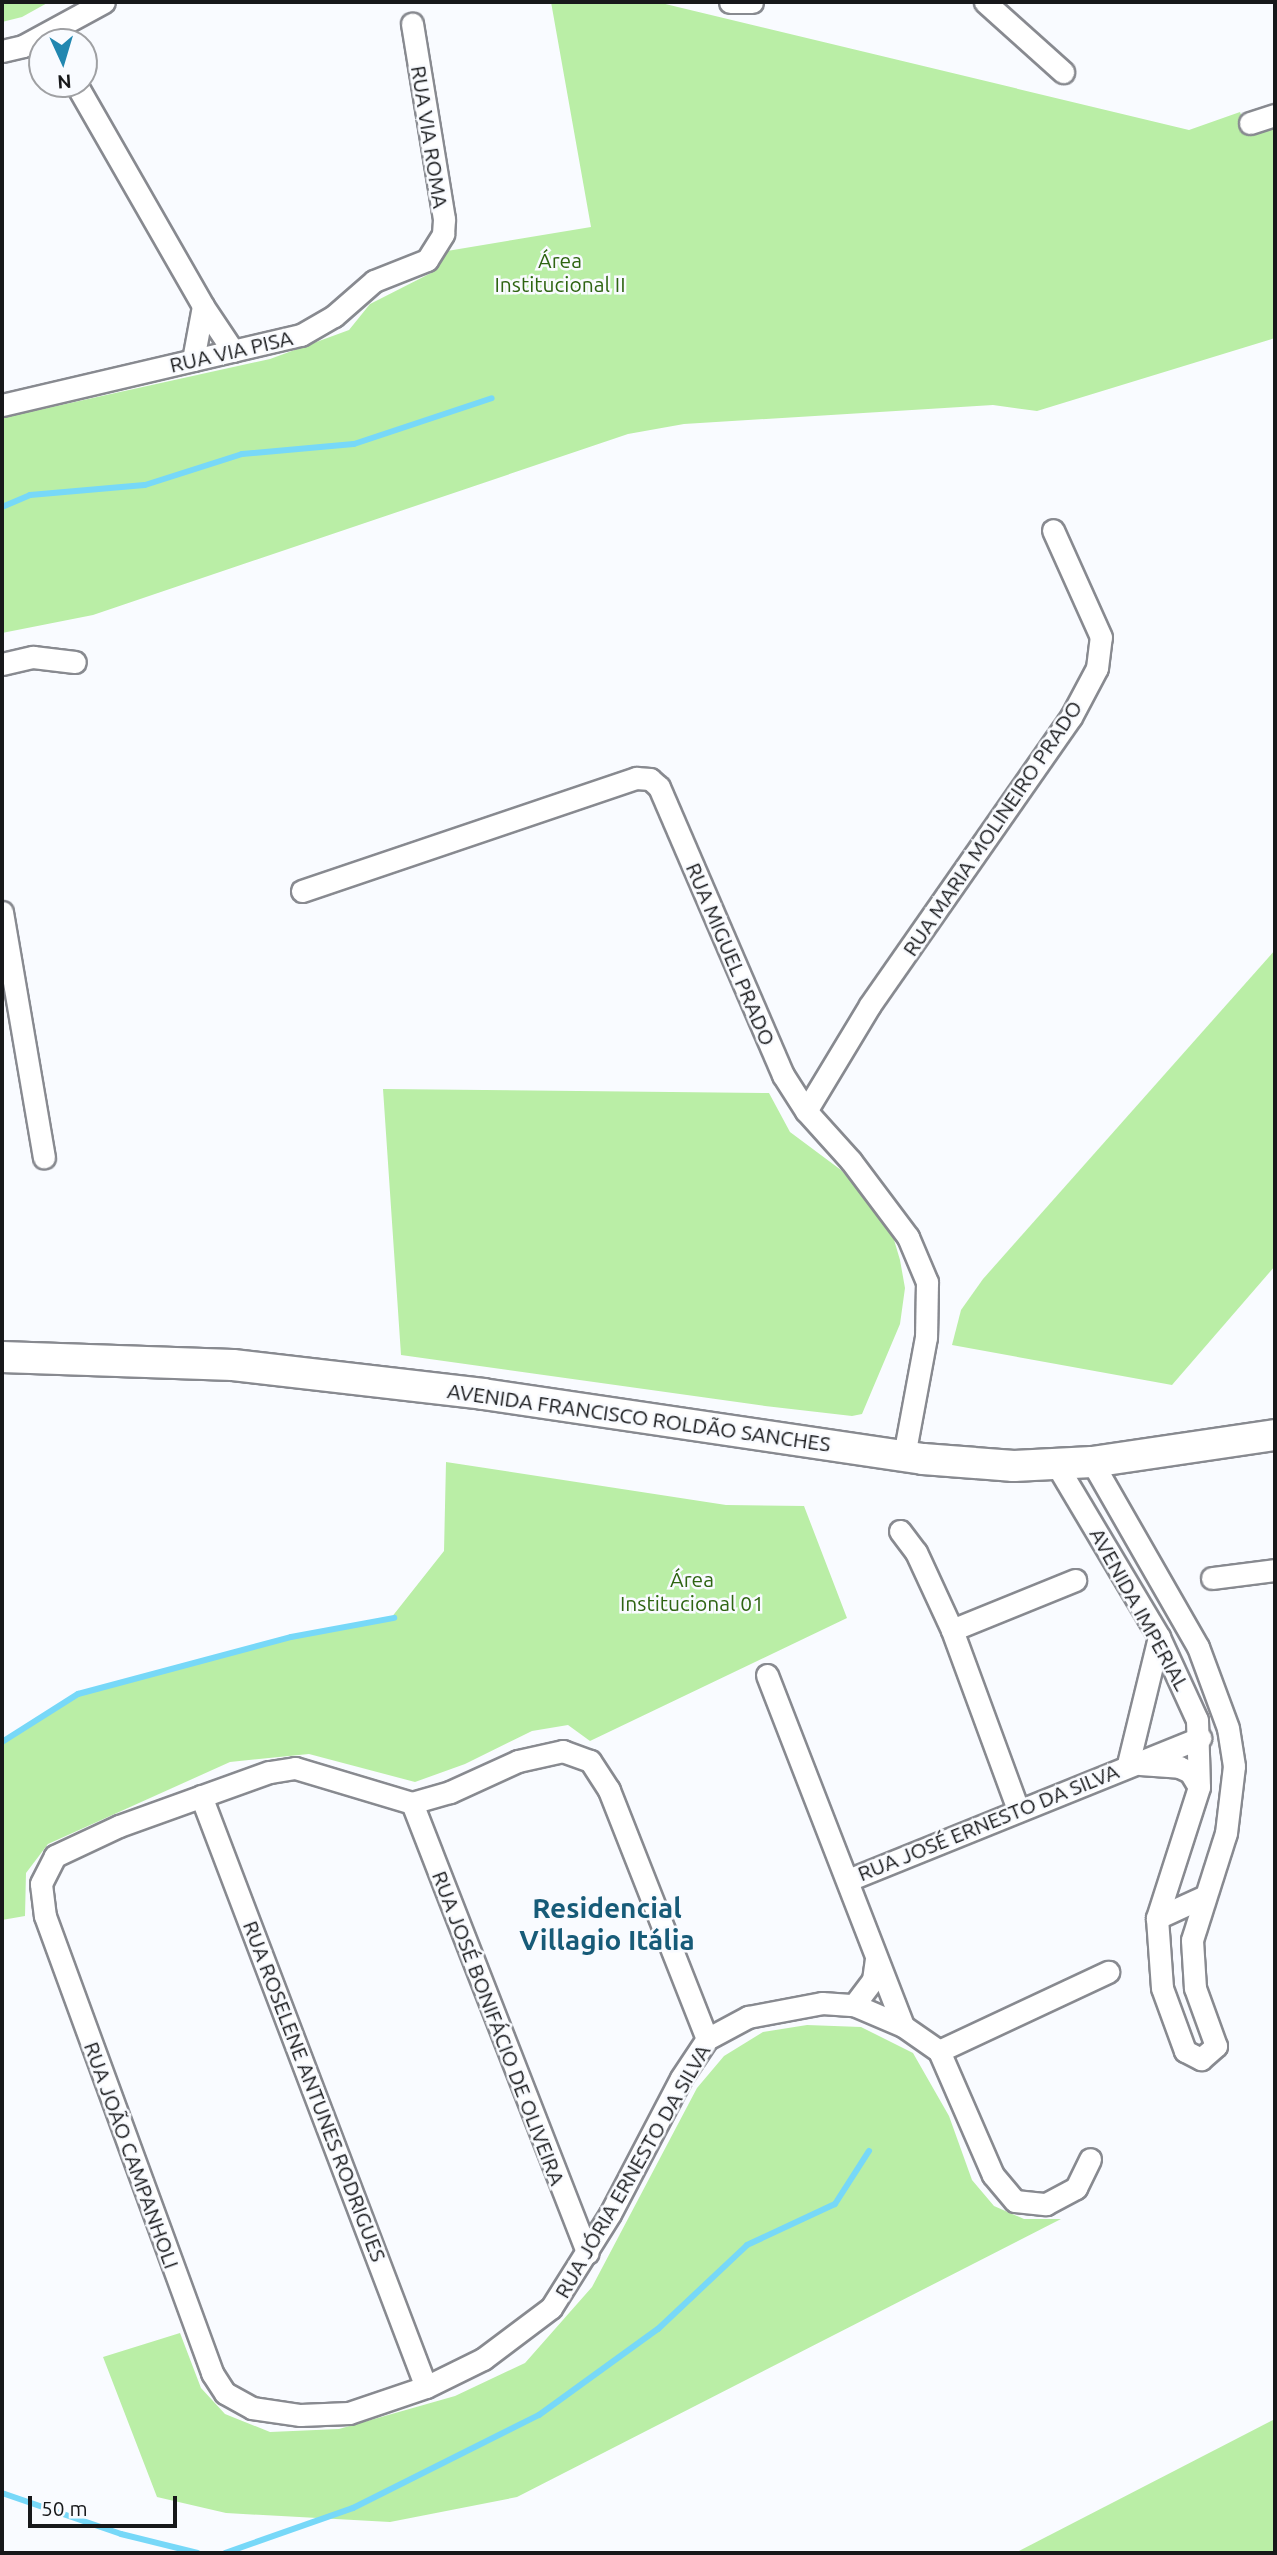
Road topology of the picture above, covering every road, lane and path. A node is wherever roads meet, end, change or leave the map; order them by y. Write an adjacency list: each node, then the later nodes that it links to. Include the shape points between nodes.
1 (104, 2): 6 (street)
2 (730, 2): 3 (street)
3 (752, 2)
4 (985, 2): 9 (street)
5 (412, 24): 13 (street, RUA VIA ROMA, via 444,219)
6 (64, 28)
7 (28, 44): 8 (street)
8 (2, 51)
9 (1063, 72)
10 (84, 98): 14 (street)
11 (1275, 115): 12 (street)
12 (1250, 123)
13 (437, 248): 15 (street, RUA VIA PISA, via 414,268 374,281 334,316 301,335)
14 (204, 306): 15 (street); 16 (street)
15 (233, 351): 16 (street, RUA VIA PISA)
16 (193, 360): 17 (street, RUA VIA PISA)
17 (2, 405)
18 (1054, 530): 23 (street, RUA MARIA MOLINEIRO PRADO, via 1101,637 1097,668 1071,717 870,1005)
19 (75, 662): 20 (street, via 33,657)
20 (2, 664)
21 (302, 891): 23 (street, RUA MIGUEL PRADO, via 636,778 650,779 659,787 783,1075)
22 (2, 912): 24 (street)
23 (806, 1111): 27 (street, RUA MIGUEL PRADO, via 852,1161 908,1237 927,1282 926,1337)
24 (44, 1157)
25 (2, 1357): 27 (street, AVENIDA FRANCISCO ROLDÃO SANCHES, via 233,1365 484,1394)
26 (1275, 1435): 28 (street, AVENIDA FRANCISCO ROLDÃO SANCHES)
27 (904, 1456): 29 (street, AVENIDA FRANCISCO ROLDÃO SANCHES, via 1014,1466)
28 (1092, 1462): 29 (street, AVENIDA FRANCISCO ROLDÃO SANCHES); 44 (street, AVENIDA IMPERIAL, via 1198,1647 1228,1728 1234,1766 1226,1833)
29 (1056, 1464): 35 (street, AVENIDA IMPERIAL)
30 (900, 1531): 34 (street, via 916,1552)
31 (1275, 1570): 32 (street)
32 (1212, 1578)
33 (1075, 1580): 34 (street)
34 (952, 1630): 42 (street)
35 (1158, 1637): 37 (street, AVENIDA IMPERIAL, via 1188,1692); 38 (street, RUA JOSÉ ERNESTO DA SILVA)
36 (767, 1675): 43 (street)
37 (1199, 1738): 38 (street, RUA JOSÉ ERNESTO DA SILVA); 39 (street, AVENIDA IMPERIAL)
38 (1128, 1765): 39 (street, RUA JOSÉ ERNESTO DA SILVA, via 1179,1768 1190,1772); 42 (street, RUA JOSÉ ERNESTO DA SILVA)
39 (1199, 1787): 45 (street, AVENIDA IMPERIAL)
40 (201, 1796): 41 (street, via 269,1772 295,1768); 54 (street, RUA ROSELENE ANTUNES RODRIGUES); 55 (street, RUA JOÃO CAMPANHOLI, via 55,1856 41,1884 45,1916 212,2373 225,2393)
41 (412, 1803): 50 (street, via 450,1792 518,1761 563,1751 590,1761 609,1790); 53 (street, RUA JOSÉ BONIFÁCIO DE OLIVEIRA)
42 (1018, 1810): 43 (street, RUA JOSÉ ERNESTO DA SILVA)
43 (848, 1880): 46 (street)
44 (1203, 1897): 45 (street); 45 (street, AVENIDA IMPERIAL, via 1192,1940 1192,1964 1195,1988 1216,2046 1201,2059 1185,2051 1162,1988)
45 (1157, 1918)
46 (876, 1958): 48 (street, via 873,1980); 49 (street)
47 (1108, 1972): 51 (street)
48 (854, 2005): 49 (street, RUA JÓRIA ERNESTO DA SILVA); 50 (street, RUA JÓRIA ERNESTO DA SILVA, via 822,2003 748,2017)
49 (903, 2026): 51 (street, RUA JÓRIA ERNESTO DA SILVA)
50 (707, 2039): 53 (street, RUA JÓRIA ERNESTO DA SILVA, via 681,2078)
51 (939, 2051): 52 (street, via 993,2175 1015,2201 1046,2204 1076,2188)
52 (1090, 2159)
53 (587, 2253): 54 (street, RUA JÓRIA ERNESTO DA SILVA, via 551,2308 483,2358)
54 (426, 2387): 55 (street, RUA JÓRIA ERNESTO DA SILVA, via 349,2413 300,2415)
55 (252, 2408)

